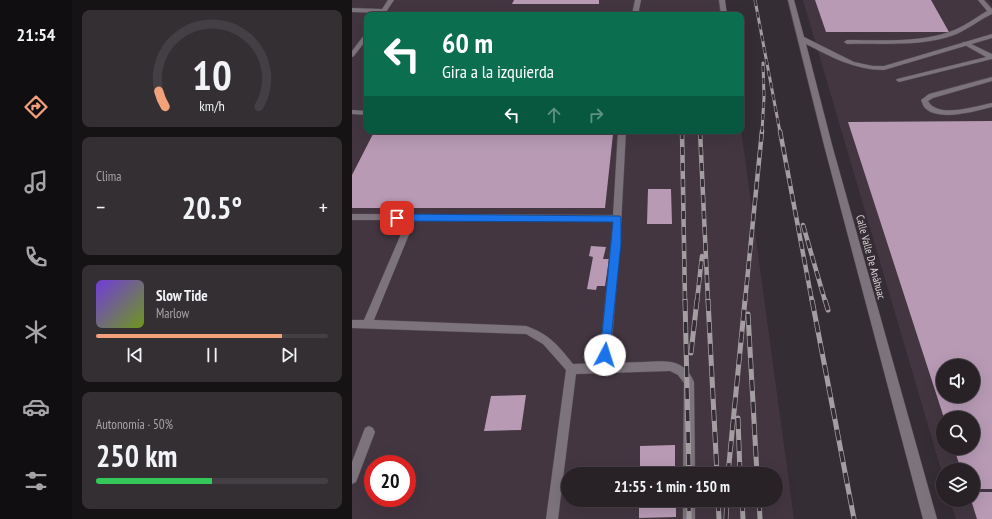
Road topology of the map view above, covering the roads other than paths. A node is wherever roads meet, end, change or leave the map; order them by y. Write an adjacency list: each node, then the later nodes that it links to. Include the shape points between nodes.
1 (391, 0): 8 (lane)
2 (638, 0): 9 (lane)
3 (722, 0): 10 (lane)
4 (791, 0): 14 (street, Calle Valle De Anáhuac)
5 (981, 0): 11 (lane)
6 (352, 10): 7 (lane)
7 (372, 12)
8 (383, 12)
9 (636, 12)
10 (724, 12)
11 (992, 13): 15 (lane, via 953,33 939,37 907,41)
12 (992, 36): 16 (street)
13 (364, 38): 17 (lane)
14 (802, 39): 16 (street, via 849,63 873,68 884,68); 38 (street, Calle Valle De Anáhuac, via 828,145)
15 (846, 42)
16 (966, 43): 18 (lane)
17 (352, 55)
18 (992, 57): 20 (lane)
19 (992, 79): 21 (lane, via 924,100 928,107 936,112)
20 (899, 80)
21 (992, 105)
22 (352, 112): 23 (lane)
23 (364, 113)
24 (622, 134): 27 (lane)
25 (352, 217): 26 (lane)
26 (412, 218): 27 (lane); 28 (lane)
27 (617, 218): 30 (lane)
28 (368, 323): 29 (lane); 31 (lane, via 526,330 538,333 548,340)
29 (352, 324)
30 (604, 368): 31 (lane); 33 (lane, via 670,366 685,374 689,382)
31 (571, 369): 36 (lane)
32 (369, 432): 34 (lane)
33 (689, 467)
34 (352, 478)
35 (689, 507): 37 (lane)
36 (552, 519)
37 (689, 519)
38 (930, 519)

